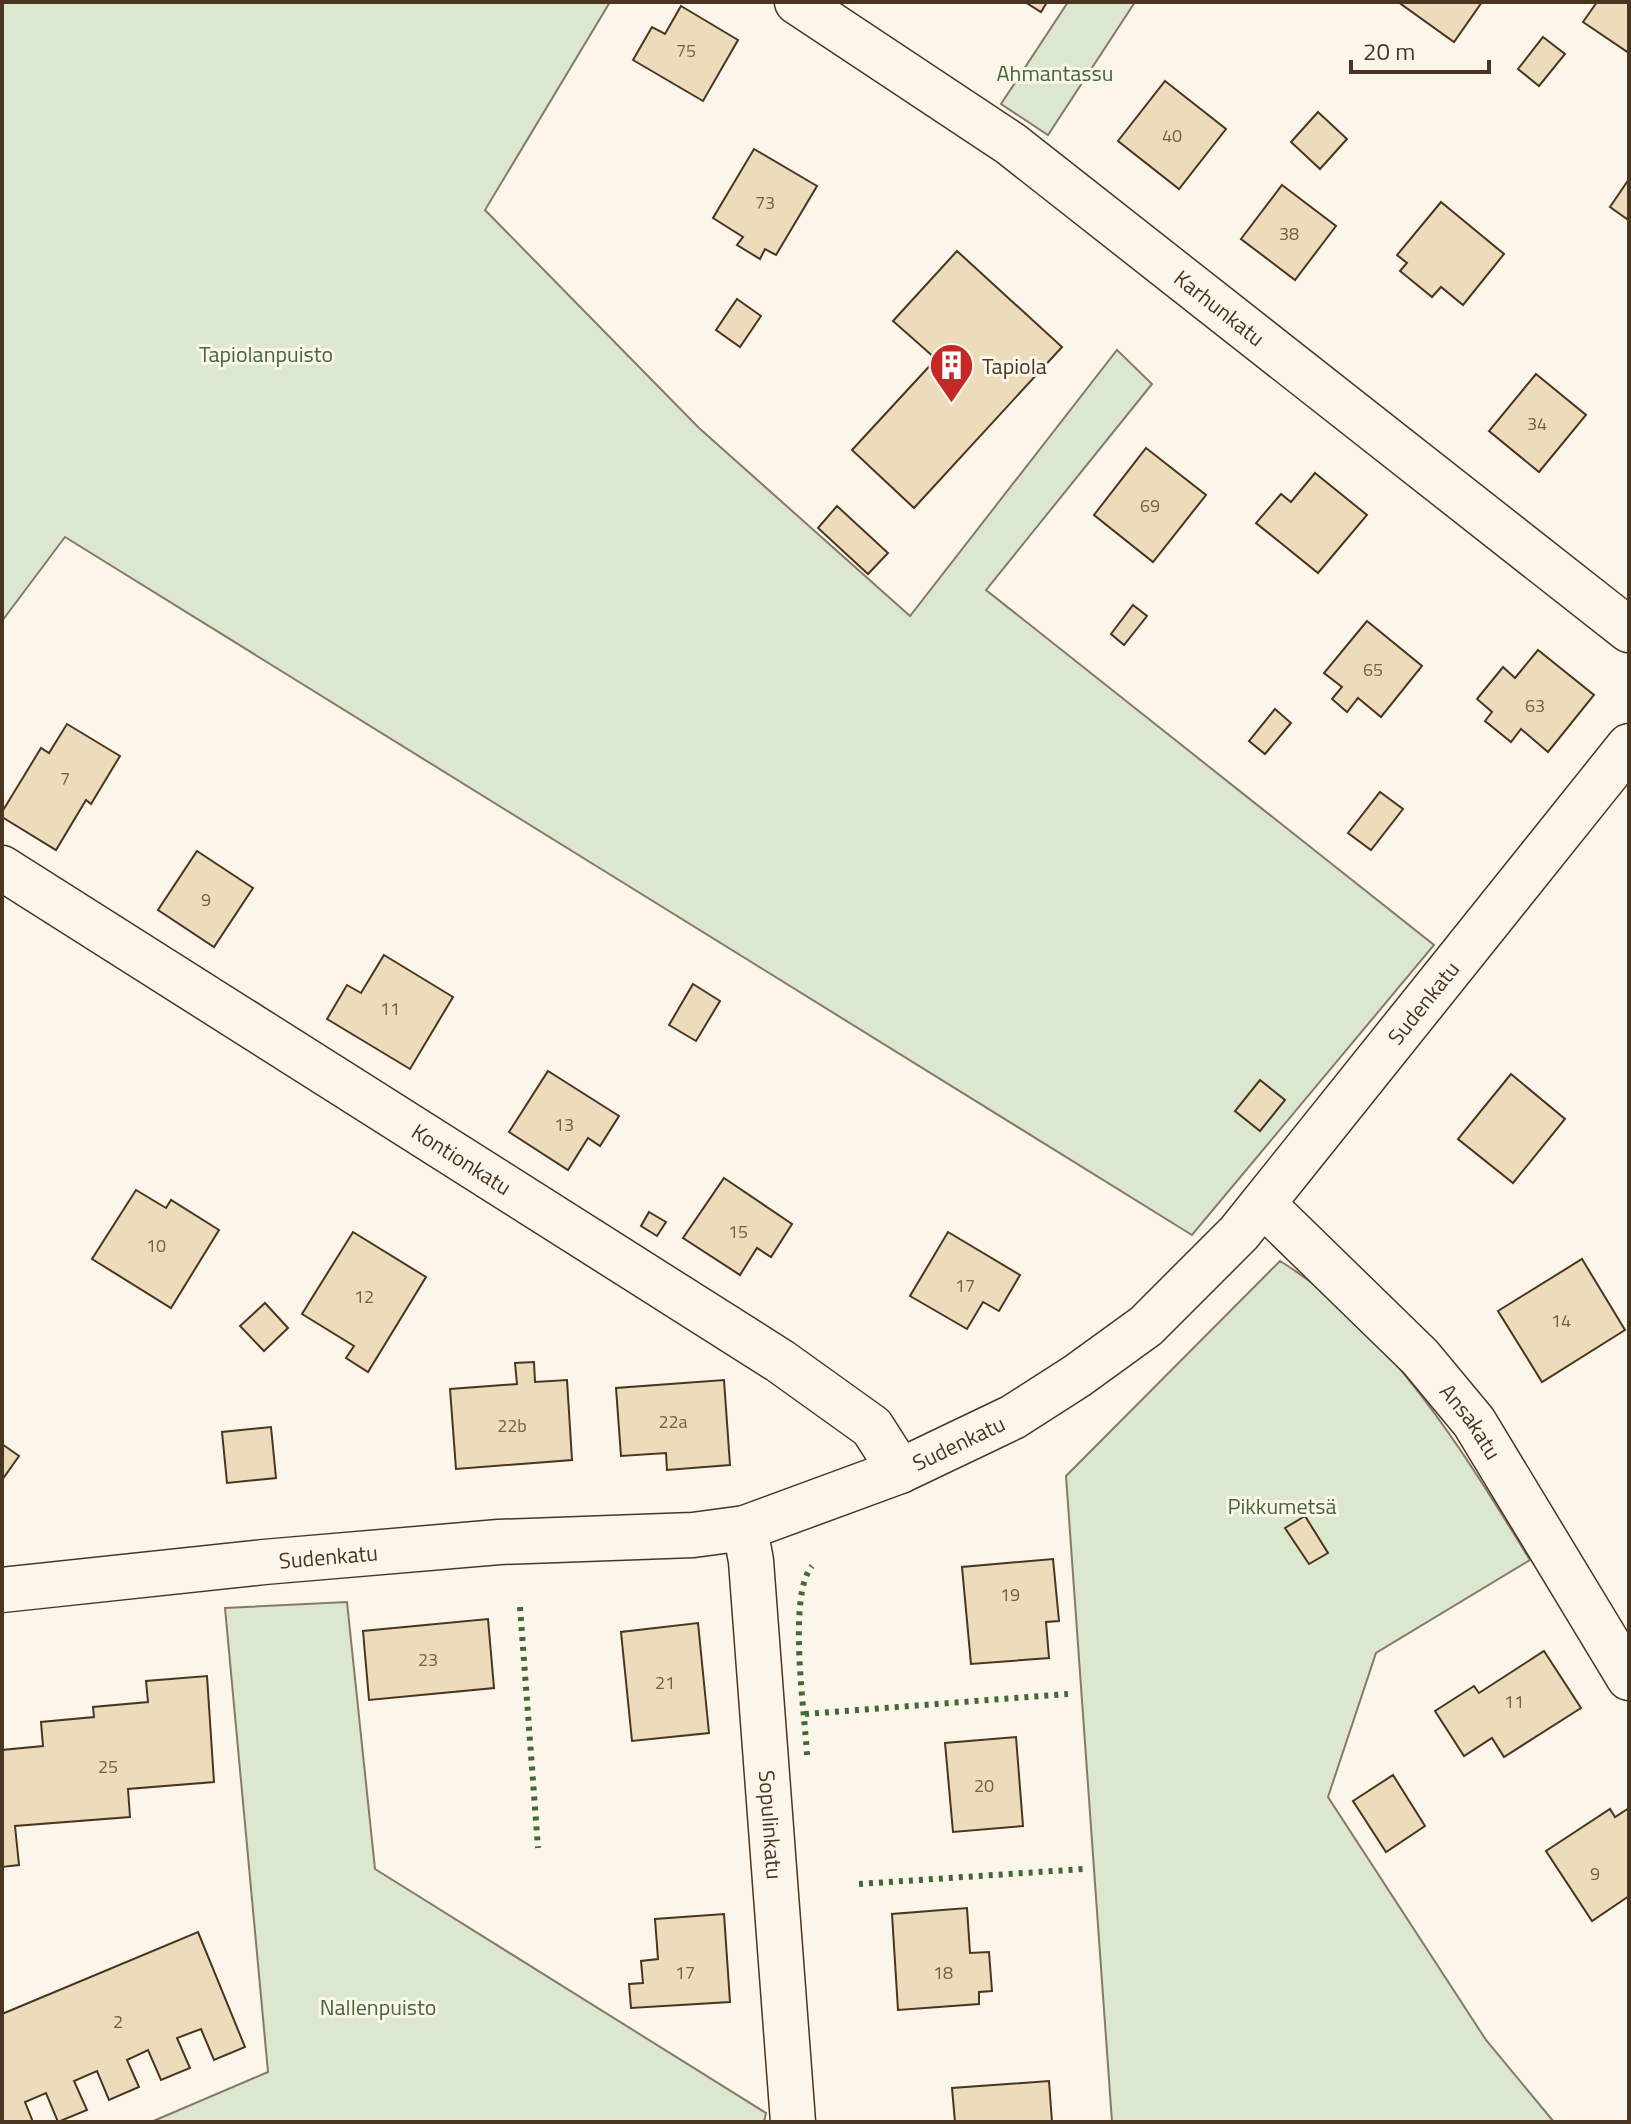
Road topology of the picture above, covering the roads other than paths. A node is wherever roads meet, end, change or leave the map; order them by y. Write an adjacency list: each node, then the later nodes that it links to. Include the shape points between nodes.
1 (797, 2): 2 (street, Karhunkatu, via 1011,144)
2 (1629, 630)
3 (1629, 746): 5 (street, Sudenkatu)
4 (2, 868): 6 (street, Kontionkatu, via 780,1361 872,1427)
5 (1264, 1205): 6 (street, Sudenkatu, via 1125,1342 1013,1417); 9 (street, Ansakatu, via 1410,1346 1474,1422)
6 (900, 1471): 7 (street, Sudenkatu)
7 (745, 1528): 8 (street, Sudenkatu, via 295,1559); 10 (street, Sopulinkatu)
8 (2, 1590)
9 (1629, 1678)
10 (793, 2122)

